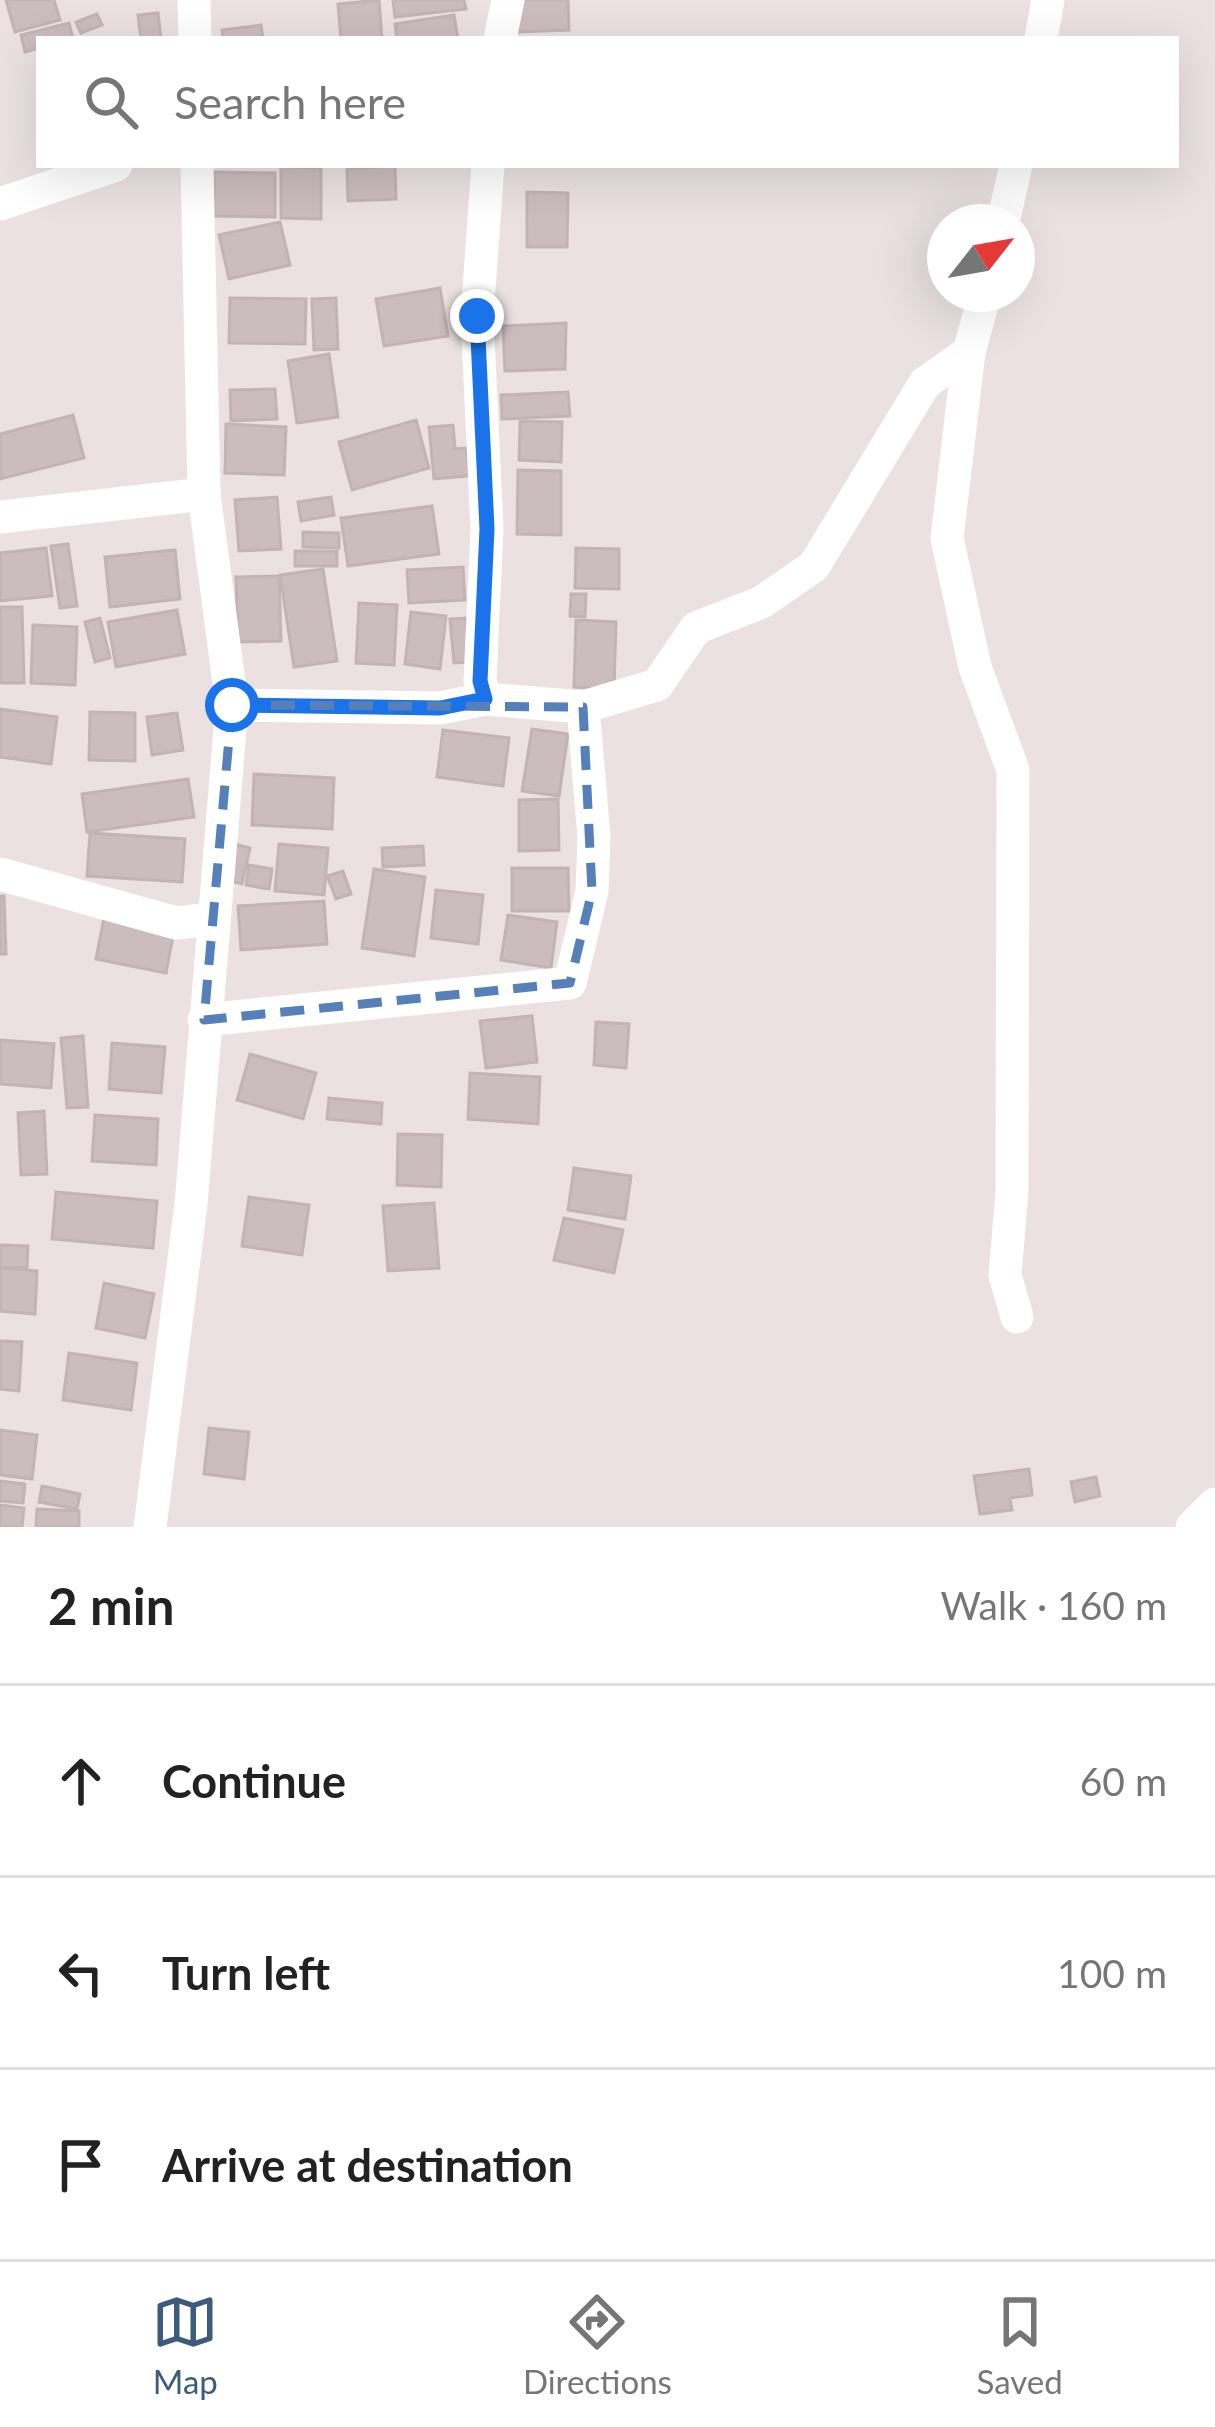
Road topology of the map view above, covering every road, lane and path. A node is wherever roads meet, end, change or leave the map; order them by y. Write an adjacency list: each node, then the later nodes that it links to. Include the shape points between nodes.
1 (194, 0): 4 (street)
2 (508, 0): 5 (street)
3 (1048, 0): 6 (street)
4 (195, 36)
5 (501, 36)
6 (1042, 36)
7 (107, 168): 11 (street)
8 (197, 168): 15 (street)
9 (488, 168): 17 (street, via 477,316)
10 (1015, 168): 12 (street)
11 (0, 203)
12 (1008, 204)
13 (980, 312): 14 (street)
14 (969, 352): 19 (street, via 925,383 814,566 762,602 696,628 657,685); 23 (street, via 947,538 975,667 1013,770 1005,1275)
15 (204, 494): 16 (street); 18 (street)
16 (0, 517)
17 (485, 699): 18 (street, via 440,708); 19 (street)
18 (232, 705): 21 (street)
19 (583, 707): 22 (street, via 592,891 570,983)
20 (0, 874): 21 (street, via 176,923)
21 (211, 919): 22 (street)
22 (204, 1020): 25 (street, via 191,1204)
23 (1017, 1317)
24 (1215, 1504): 26 (street)
25 (150, 1527)
26 (1192, 1527)

